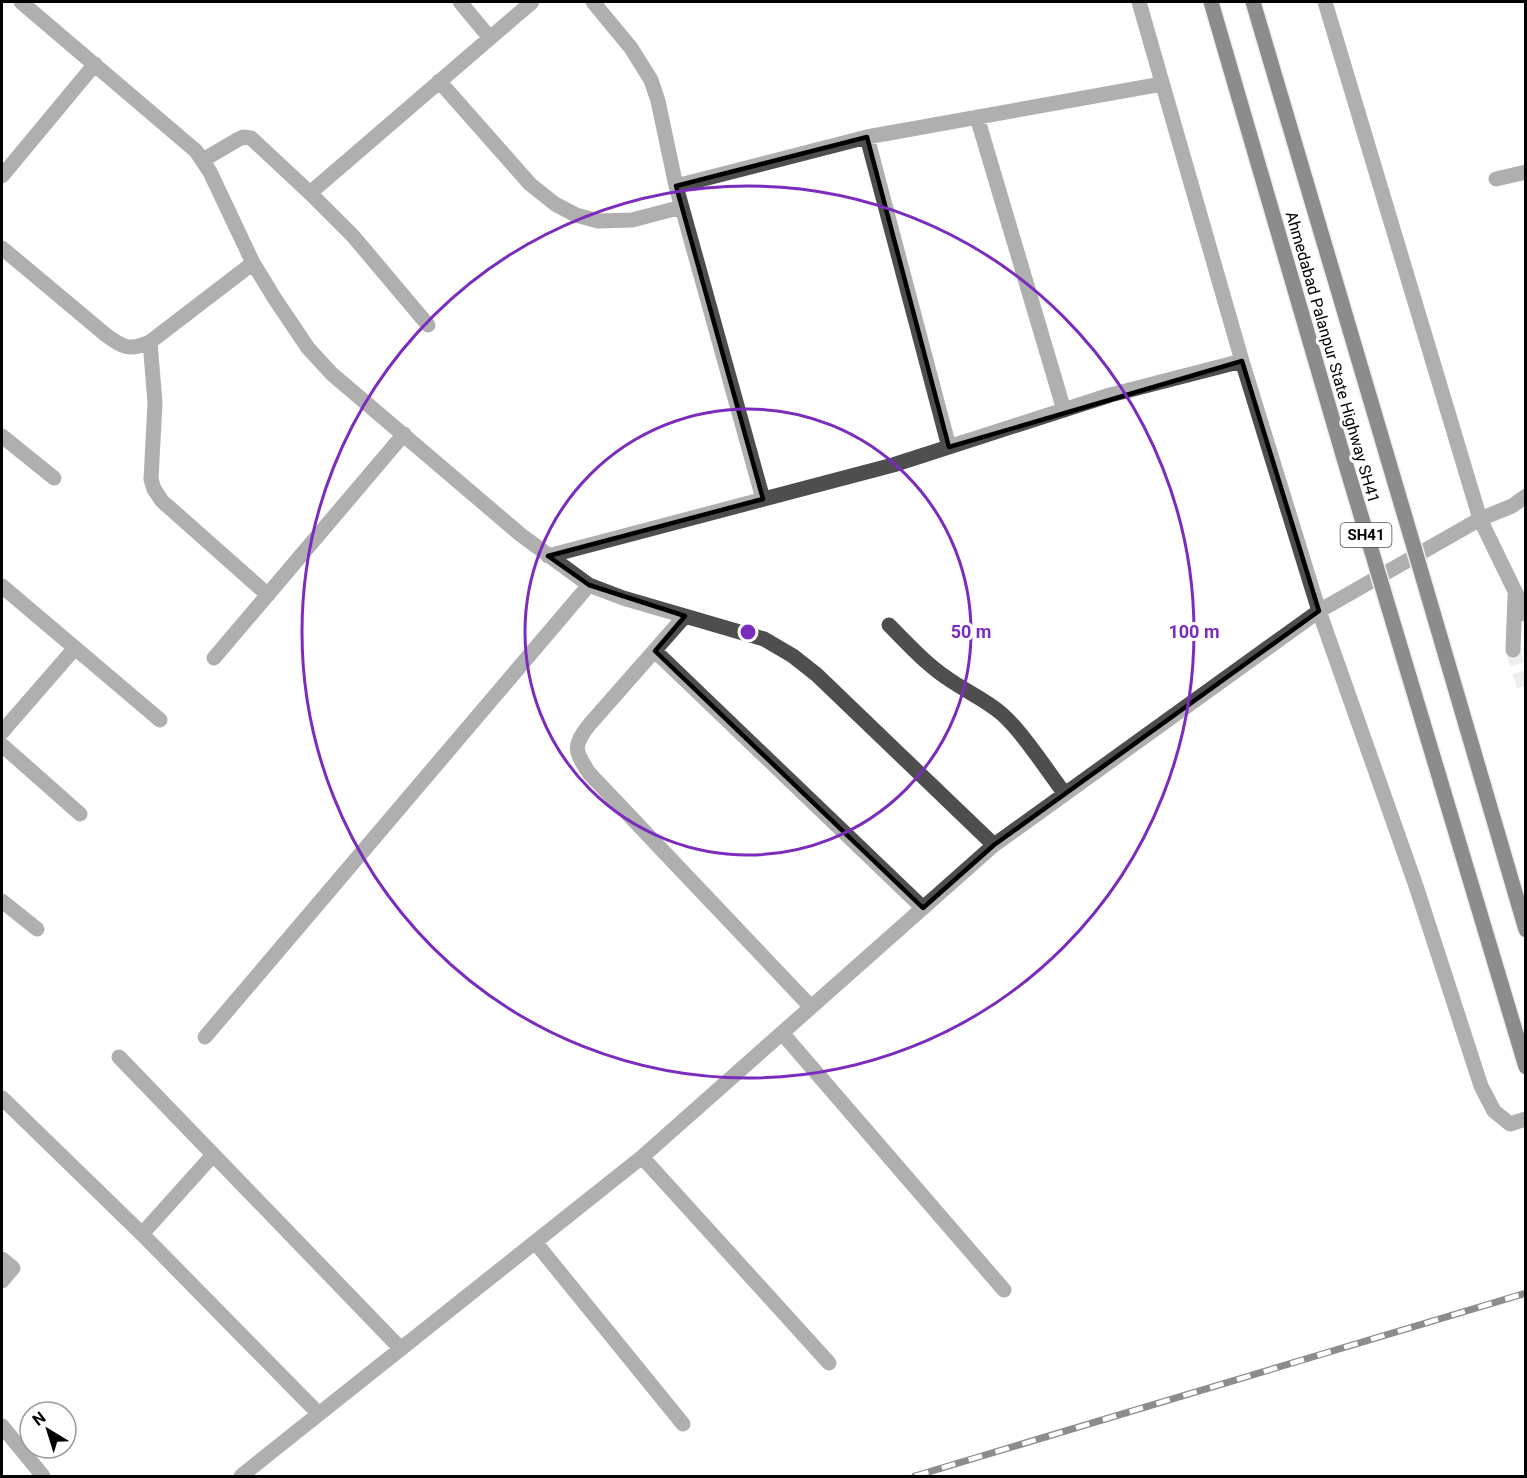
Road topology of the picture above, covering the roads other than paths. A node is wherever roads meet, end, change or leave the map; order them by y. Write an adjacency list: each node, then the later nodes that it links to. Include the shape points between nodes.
1 (21, 2): 10 (street)
2 (460, 2): 9 (street)
3 (532, 2): 9 (street)
4 (592, 2): 19 (street, via 632,48 651,80)
5 (1139, 2): 12 (street)
6 (1211, 2): 62 (main road, Ahmedabad Palanpur State Highway SH41 / SH41, bridge)
7 (1253, 2): 57 (main road, Ahmedabad Palanpur State Highway SH41 / SH41, bridge)
8 (1325, 2): 34 (street)
9 (490, 38): 11 (street)
10 (95, 64): 15 (street); 17 (street)
11 (439, 81): 20 (street); 21 (street, via 530,184 576,215 598,221 632,220)
12 (1162, 84): 13 (street); 26 (street)
13 (977, 117): 14 (street); 27 (street)
14 (867, 137): 19 (street); 30 (street)
15 (203, 160): 20 (street, via 247,137); 23 (street)
16 (1526, 172): 18 (street)
17 (2, 176)
18 (1496, 179)
19 (676, 186): 21 (street)
20 (310, 193): 24 (street, via 353,236)
21 (682, 207): 33 (street)
22 (2, 248): 25 (street, via 119,345 130,348)
23 (253, 263): 25 (street); 28 (street, via 308,348 332,374)
24 (428, 325)
25 (150, 342): 39 (street, via 155,404 150,479 154,489 162,501)
26 (1242, 361): 27 (street); 40 (street)
27 (1064, 410): 30 (street)
28 (404, 434): 35 (street); 39 (street)
29 (2, 436): 31 (street)
30 (949, 447): 33 (street)
31 (54, 478)
32 (1526, 496): 34 (street)
33 (763, 499): 35 (street)
34 (1480, 519): 38 (street); 40 (street)
35 (548, 556): 36 (street)
36 (589, 585): 42 (street); 60 (street)
37 (2, 586): 44 (street)
38 (1515, 593): 41 (street); 45 (street)
39 (268, 595): 47 (street)
40 (1319, 611): 51 (street); 64 (street, via 1416,885 1481,1086 1494,1111 1510,1124)
41 (1526, 614)
42 (685, 616): 46 (street); 53 (street, via 764,639 793,656)
43 (889, 625): 51 (street, via 930,666 1002,714)
44 (75, 648): 48 (street); 49 (street)
45 (1513, 650)
46 (655, 651): 55 (street); 58 (street, via 578,738 580,759)
47 (214, 658)
48 (159, 720)
49 (2, 732)
50 (2, 745): 52 (street)
51 (1065, 794): 53 (street)
52 (80, 814)
53 (994, 845): 55 (street)
54 (2, 901): 56 (street)
55 (923, 908): 58 (street)
56 (38, 929)
57 (1526, 930)
58 (811, 1007): 59 (street)
59 (782, 1033): 66 (street); 71 (street)
60 (205, 1037)
61 (119, 1057): 65 (street)
62 (1526, 1067)
63 (2, 1098): 67 (street)
64 (1526, 1119)
65 (213, 1155): 67 (street); 72 (street)
66 (642, 1157): 68 (street); 73 (street)
67 (142, 1234): 74 (street)
68 (536, 1242): 72 (street); 75 (street)
69 (2, 1259): 70 (street, via 13,1268)
70 (2, 1281)
71 (1004, 1290)
72 (401, 1349): 74 (street)
73 (829, 1363)
74 (319, 1414): 80 (street)
75 (683, 1424)
76 (2, 1426): 77 (street)
77 (17, 1445): 78 (street); 79 (street)
78 (2, 1451)
79 (44, 1476)
80 (241, 1476)

